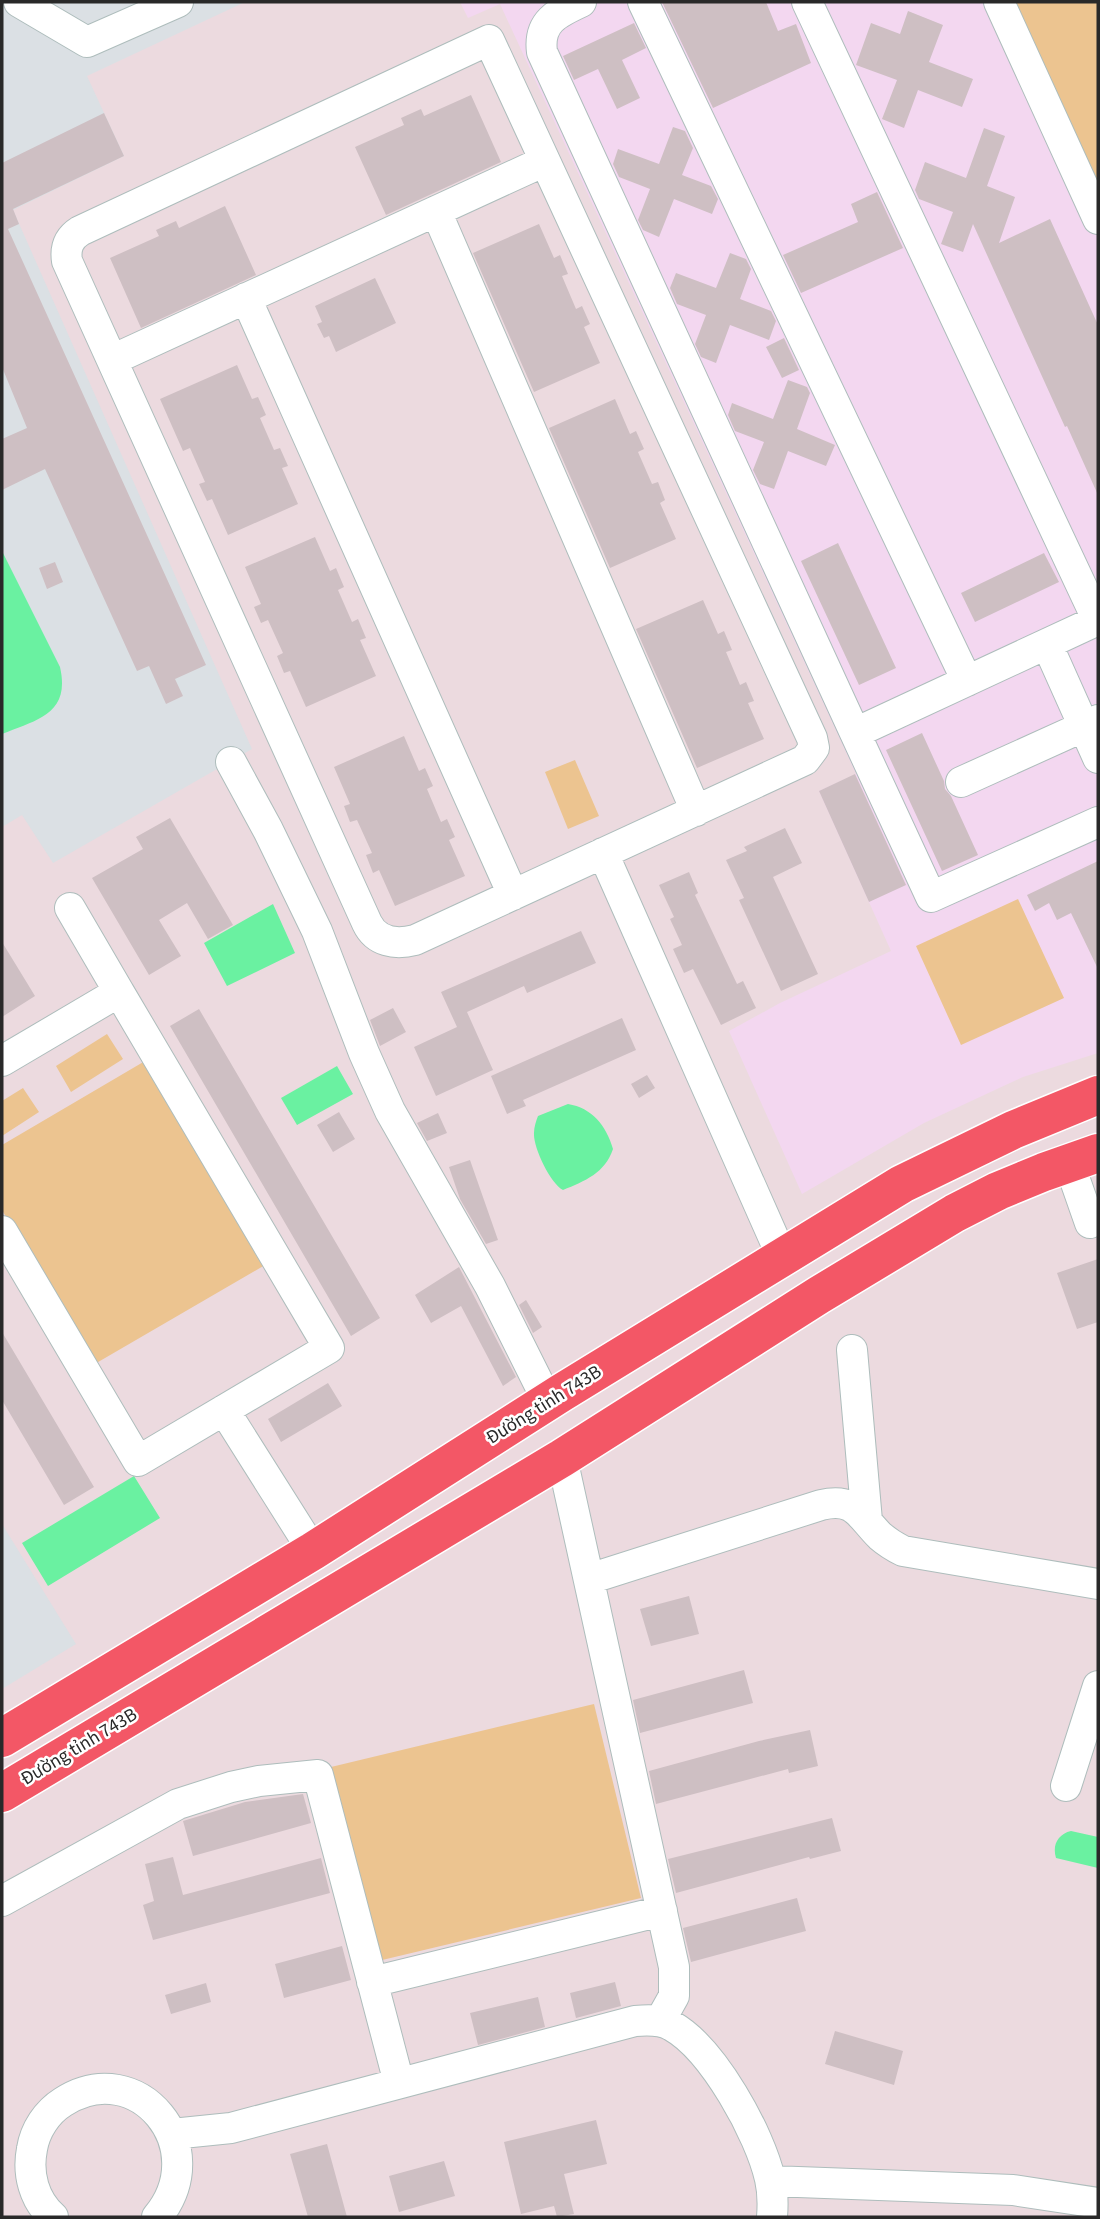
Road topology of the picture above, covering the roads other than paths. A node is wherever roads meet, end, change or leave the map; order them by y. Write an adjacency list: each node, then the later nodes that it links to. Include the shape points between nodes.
1 (19, 2): 2 (lane, via 87,42)
2 (178, 2)
3 (580, 2): 16 (lane, via 548,21 542,52)
4 (643, 2): 14 (lane)
5 (807, 2): 12 (lane)
6 (999, 2): 9 (lane)
7 (545, 161): 8 (lane); 11 (lane, via 489,40 74,235 67,261); 20 (lane, via 814,743 805,760)
8 (436, 211): 10 (lane); 20 (lane)
9 (1098, 219)
10 (246, 298): 11 (lane); 23 (lane)
11 (112, 360): 23 (lane, via 370,930 387,941 415,940)
12 (1098, 621): 13 (lane)
13 (1047, 644): 14 (lane); 15 (lane)
14 (967, 681): 16 (lane)
15 (1091, 723): 17 (lane); 19 (lane)
16 (855, 733): 21 (lane, via 931,897)
17 (1098, 758)
18 (231, 762): 33 (lane, via 317,931 390,1111 491,1286)
19 (961, 782)
20 (696, 811): 22 (lane)
21 (1098, 822)
22 (603, 853): 23 (lane); 31 (lane)
23 (513, 895)
24 (69, 908): 25 (lane)
25 (119, 992): 26 (lane); 34 (lane, via 329,1348)
26 (2, 1061)
27 (1098, 1096): 31 (main road, Đường tỉnh 743B, via 1013,1130 902,1184)
28 (1084, 1158): 29 (lane); 35 (main road, Đường tỉnh 743B, via 955,1213)
29 (1090, 1223)
30 (2, 1231): 34 (lane, via 138,1461)
31 (783, 1259): 33 (main road, Đường tỉnh 743B)
32 (852, 1350): 36 (lane)
33 (548, 1402): 35 (main road); 37 (main road, Đường tỉnh 743B)
34 (231, 1405): 37 (lane)
35 (562, 1458): 38 (lane); 43 (main road, Đường tỉnh 743B)
36 (867, 1521): 38 (lane, via 852,1506 831,1503); 39 (lane, via 903,1551)
37 (320, 1546): 41 (main road, Đường tỉnh 743B)
38 (589, 1579): 45 (lane)
39 (1098, 1584)
40 (1098, 1686): 42 (lane)
41 (2, 1738)
42 (1066, 1786)
43 (2, 1793)
44 (2, 1901): 46 (lane, via 178,1804 231,1787 318,1775)
45 (662, 1911): 46 (lane); 47 (lane, via 676,1978 671,2005)
46 (372, 1982): 48 (lane)
47 (660, 2021): 48 (lane, via 635,2021); 50 (lane, via 698,2048 729,2091 754,2135)
48 (399, 2083): 49 (lane, via 231,2128)
49 (172, 2134): 53 (lane, via 155,2109 129,2094 84,2092 57,2106 38,2129 30,2158 34,2188); 54 (lane, via 178,2178)
50 (771, 2181): 52 (lane, via 973,2188); 55 (lane)
51 (1098, 2203): 52 (lane)
52 (1050, 2206)
53 (53, 2217)
54 (157, 2217)
55 (772, 2217)

